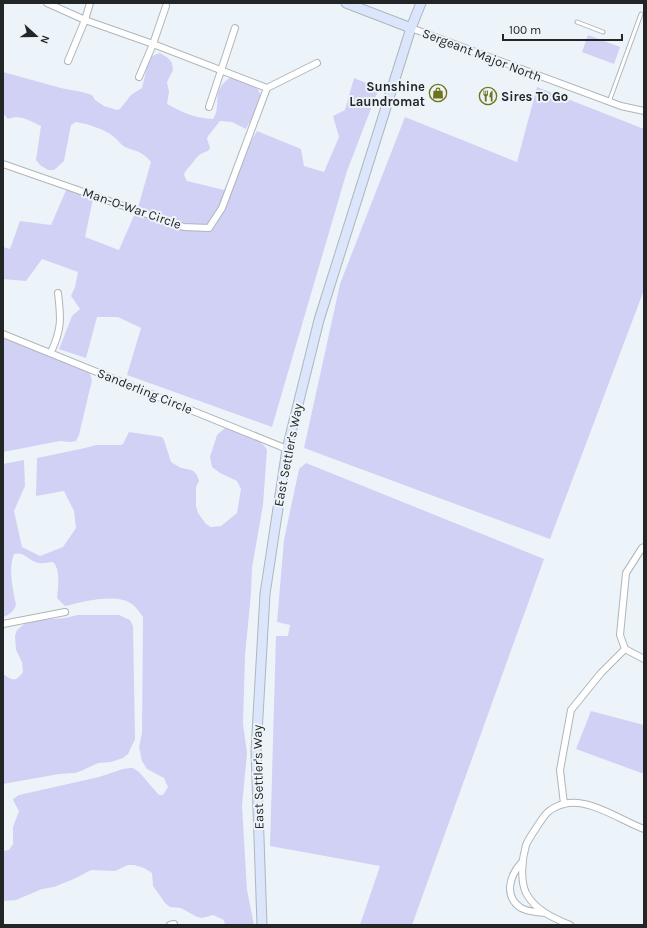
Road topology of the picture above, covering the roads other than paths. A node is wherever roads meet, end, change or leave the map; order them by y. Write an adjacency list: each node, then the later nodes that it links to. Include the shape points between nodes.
1 (47, 3): 7 (street)
2 (90, 3): 7 (street)
3 (346, 3): 10 (main road)
4 (421, 3): 10 (main road, East Settler's Way)
5 (166, 6): 12 (street)
6 (641, 14): 18 (lane)
7 (85, 20): 12 (street); 13 (street)
8 (577, 22): 11 (lane)
9 (235, 28): 15 (street)
10 (411, 28): 18 (street, Sergeant Major North); 25 (main road, East Settler's Way, via 319,320)
11 (603, 32)
12 (153, 44): 15 (street); 16 (street)
13 (68, 61)
14 (317, 63): 17 (street)
15 (221, 71): 17 (street); 19 (street)
16 (139, 77)
17 (267, 88): 21 (street, Man-O-War Circle, via 222,208 208,228 184,227)
18 (609, 102): 20 (street, Sergeant Major North)
19 (209, 107)
20 (644, 111)
21 (3, 164)
22 (58, 293): 24 (street, via 61,318 57,340)
23 (3, 334): 24 (street, Sanderling Circle)
24 (51, 352): 25 (street, Sanderling Circle)
25 (287, 449): 35 (main road, East Settler's Way, via 265,594 256,751)
26 (644, 547): 29 (street, via 626,572 620,634)
27 (65, 612): 28 (street)
28 (3, 624)
29 (625, 649): 30 (street); 31 (street, via 600,673 571,710 560,770)
30 (644, 659)
31 (564, 804): 32 (street, via 592,806); 33 (street, via 547,813 526,844)
32 (644, 829)
33 (523, 861): 34 (street, via 521,868 526,892); 34 (street, via 515,870 510,882 514,902 522,909)
34 (546, 913): 36 (street)
35 (262, 925)
36 (570, 925)

